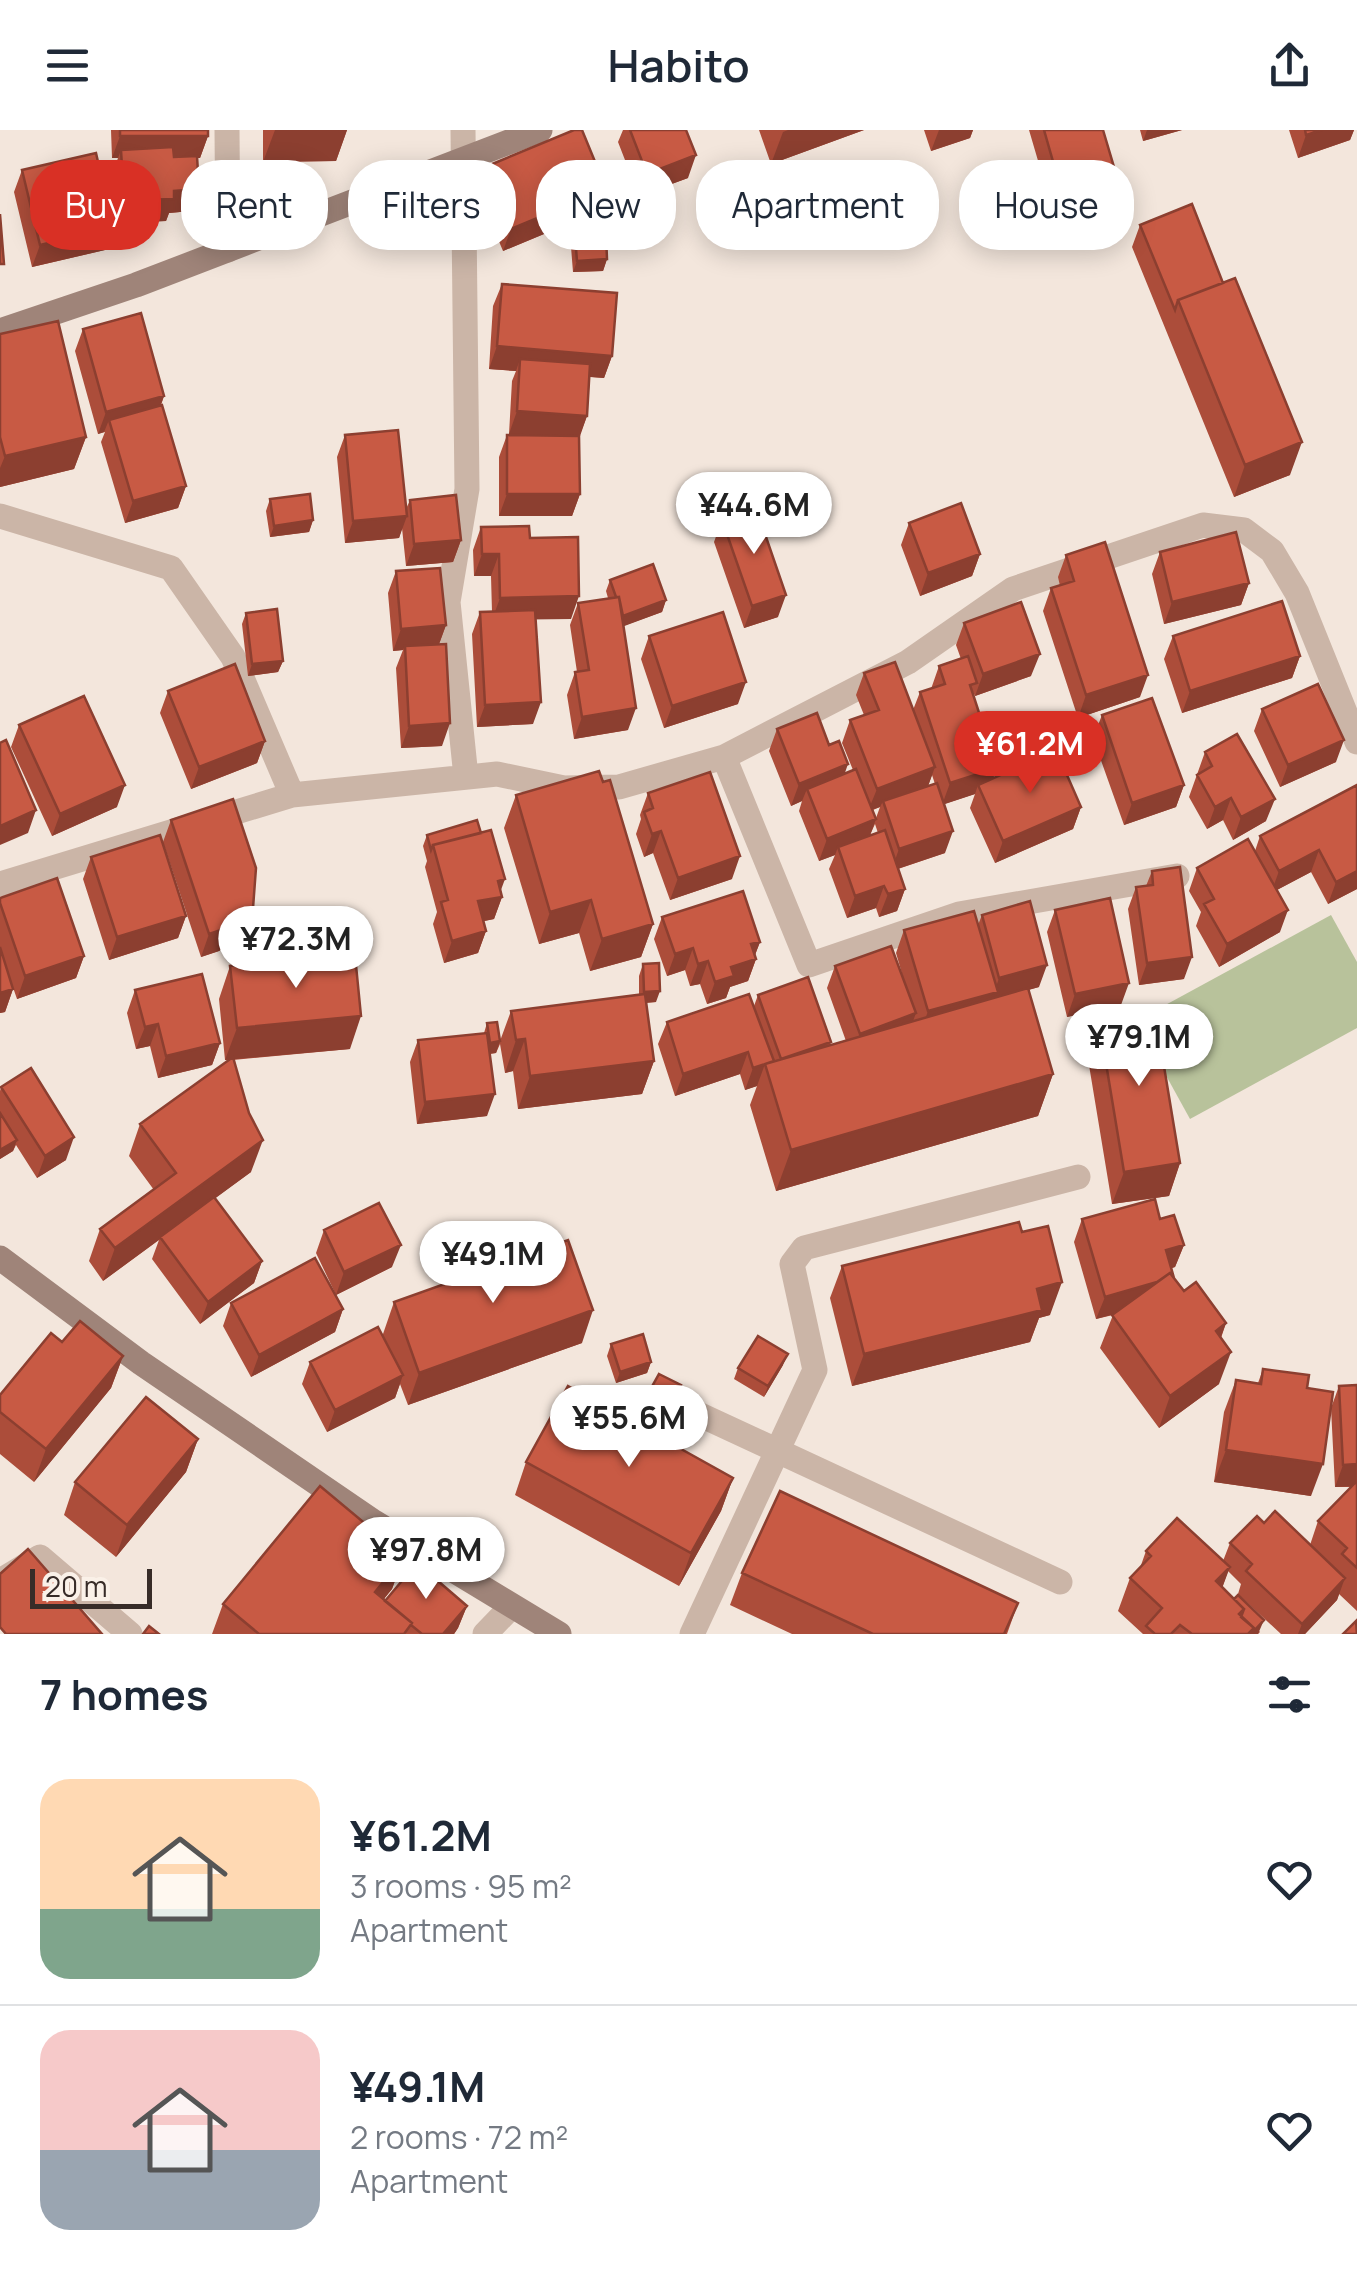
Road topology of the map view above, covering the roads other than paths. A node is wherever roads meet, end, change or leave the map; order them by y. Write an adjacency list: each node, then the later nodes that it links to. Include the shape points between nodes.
1 (227, 130): 5 (street)
2 (463, 130): 4 (street)
3 (540, 130): 4 (street)
4 (464, 159): 6 (street); 12 (street, via 467,489 448,602)
5 (227, 160)
6 (328, 211)
7 (228, 250): 8 (street)
8 (0, 331)
9 (0, 516): 13 (street, via 171,568 233,657)
10 (1357, 742): 11 (street, via 1297,593 1272,551 1244,530 1203,525 1012,590 908,662)
11 (724, 757): 12 (street, via 618,787 564,788 498,774); 14 (street, via 810,966 959,914)
12 (466, 777): 13 (street)
13 (292, 795): 15 (street)
14 (1177, 876)
15 (0, 884)
16 (1078, 1177): 19 (street, via 804,1248 792,1264 815,1370)
17 (0, 1258): 22 (street, via 374,1522)
18 (681, 1406): 19 (street)
19 (776, 1453): 21 (street); 26 (street)
20 (0, 1582): 23 (street, via 40,1557)
21 (1060, 1582)
22 (512, 1608): 24 (street); 25 (street)
23 (130, 1634)
24 (485, 1634)
25 (559, 1634)
26 (692, 1634)

